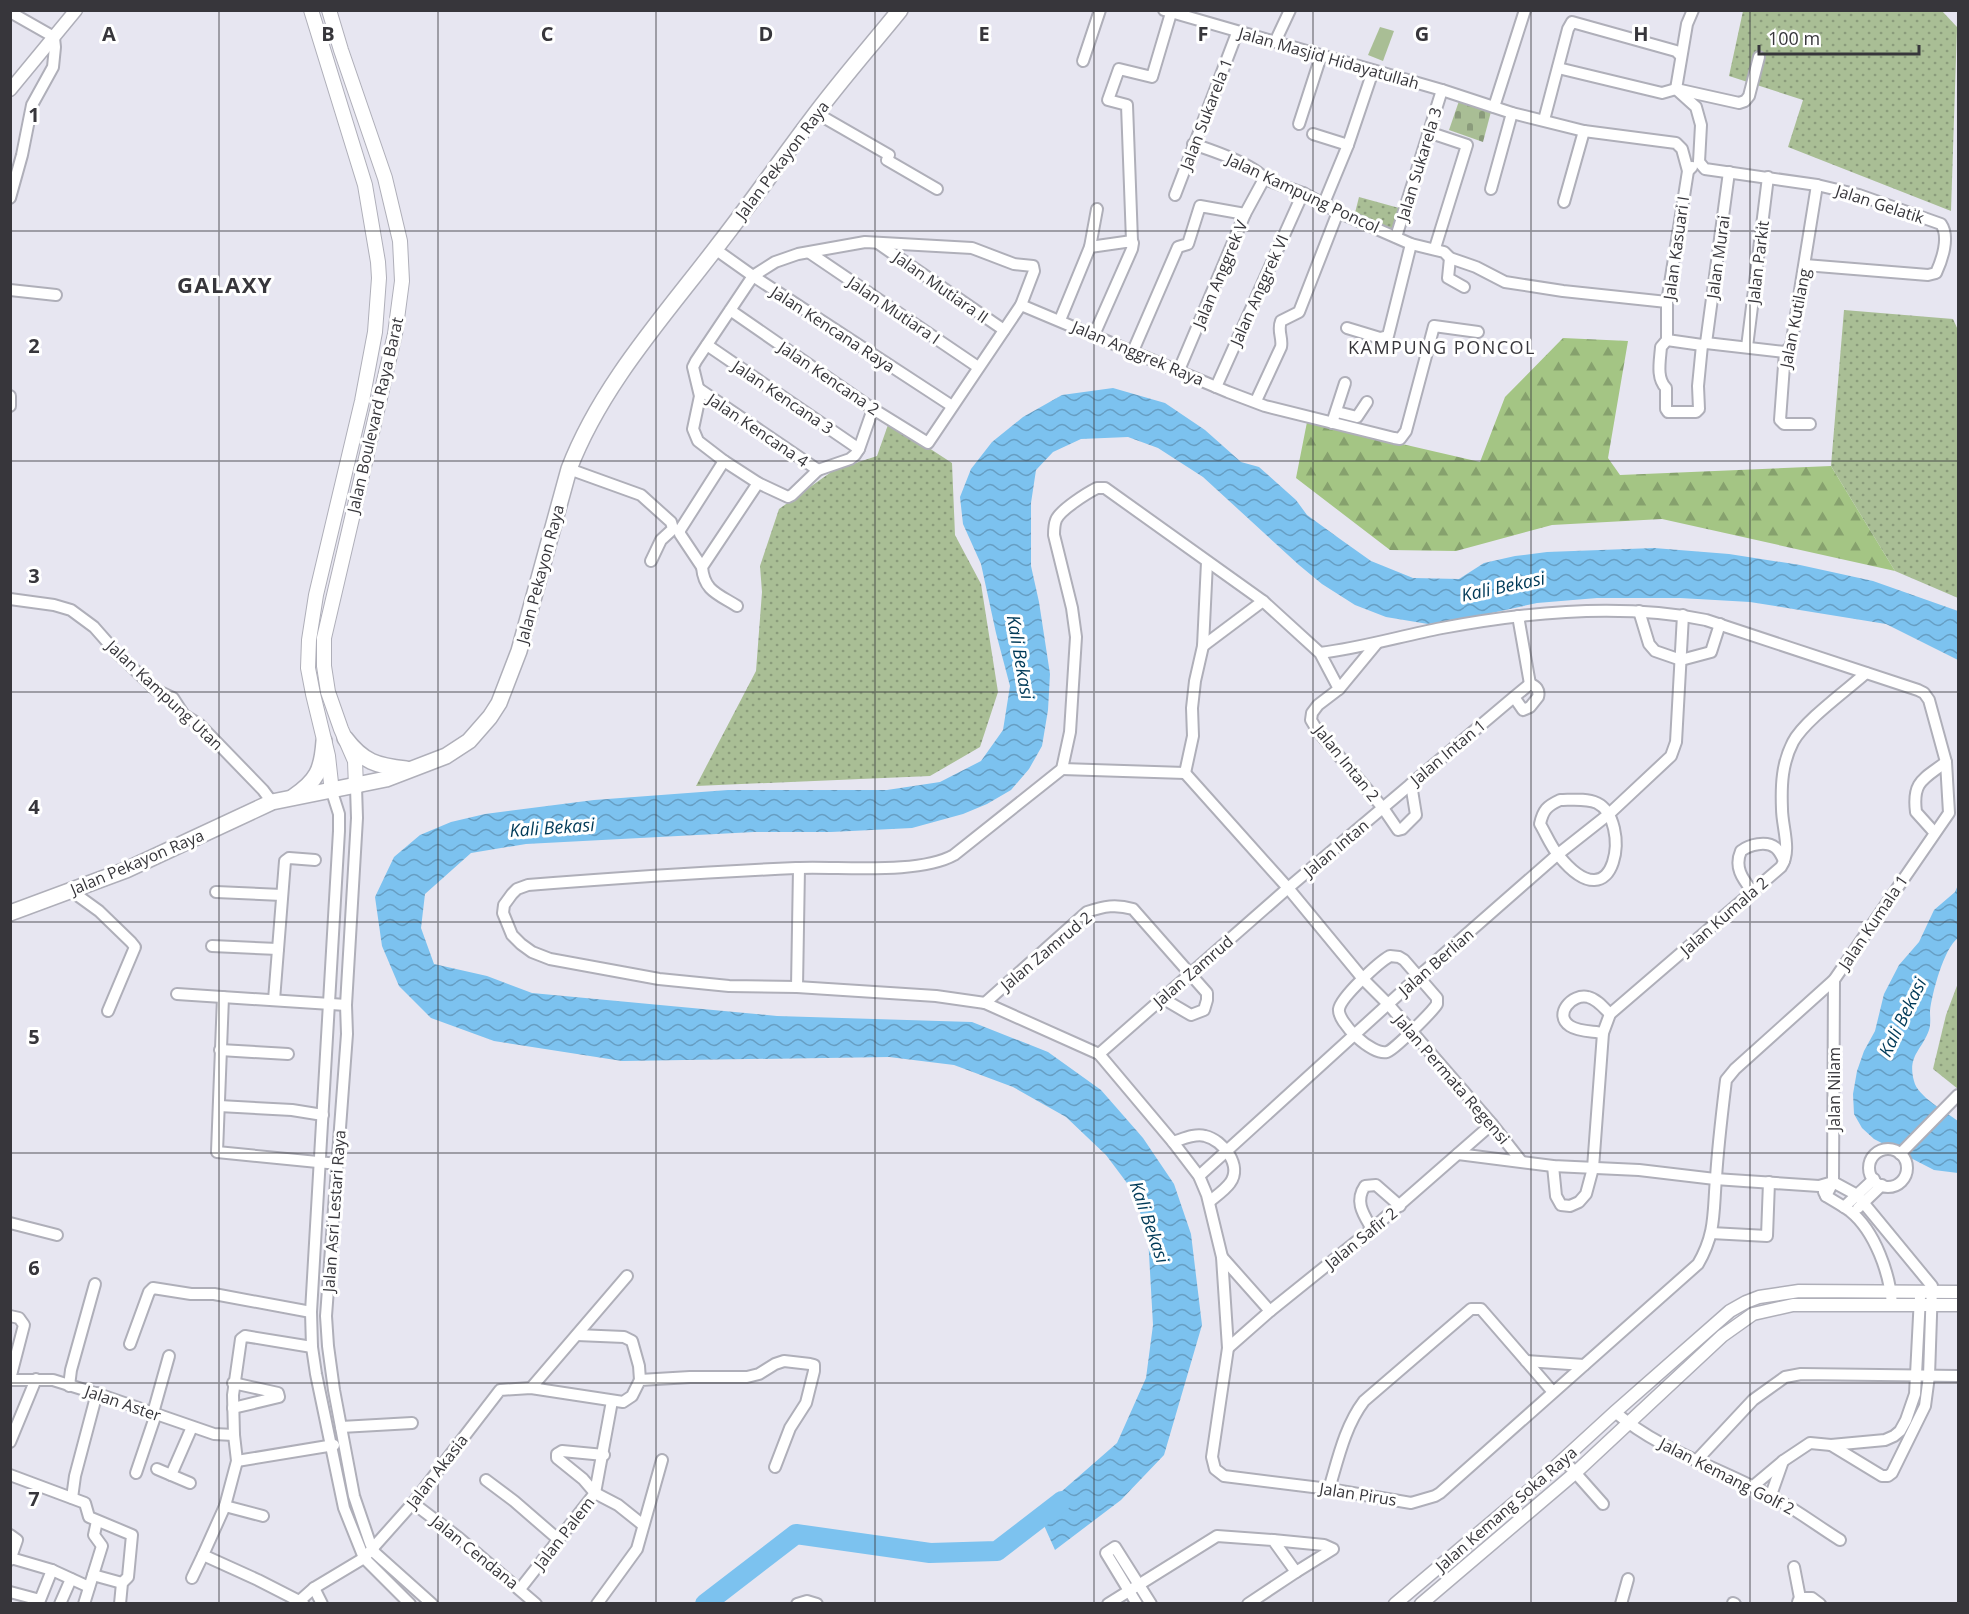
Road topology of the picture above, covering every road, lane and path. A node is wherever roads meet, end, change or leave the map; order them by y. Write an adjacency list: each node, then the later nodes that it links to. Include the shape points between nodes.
1 (76, 10): 14 (street)
2 (311, 10): 18 (main road, Jalan Boulevard Raya Barat)
3 (329, 10): 16 (main road, Jalan Boulevard Raya Barat)
4 (900, 10): 28 (main road, Jalan Pekayon Raya)
5 (1100, 10): 21 (street)
6 (1290, 10): 15 (street)
7 (1525, 10): 27 (street)
8 (1575, 10): 12 (street)
9 (1692, 10): 17 (street)
10 (10, 12): 14 (street)
11 (1168, 12): 13 (street, Jalan Masjid Hidayatullah); 56 (street, via 1152,77 1119,69 1108,100 1126,105)
12 (1572, 22): 17 (street); 22 (street)
13 (1237, 33): 15 (street, Jalan Masjid Hidayatullah); 35 (street, Jalan Sukarela 1)
14 (54, 37): 25 (street); 42 (street, via 53,67 32,105)
15 (1275, 42): 19 (street, Jalan Masjid Hidayatullah)
16 (341, 50): 18 (main road); 108 (main road, Jalan Boulevard Raya Barat, via 385,178 400,241 402,281 395,334)
17 (1680, 55): 24 (street)
18 (325, 56): 106 (main road, Jalan Boulevard Raya Barat, via 365,185 379,278 375,332 362,401)
19 (1321, 56): 23 (street, Jalan Masjid Hidayatullah); 31 (street)
20 (1759, 57): 24 (street, via 1745,101)
21 (1083, 61)
22 (1558, 68): 24 (street, via 1662,93); 30 (street)
23 (1373, 70): 26 (street, Jalan Masjid Hidayatullah); 36 (street)
24 (1676, 89): 37 (street, via 1696,107 1701,125)
25 (10, 90)
26 (1442, 90): 27 (street, Jalan Masjid Hidayatullah); 33 (street, Jalan Sukarela 3)
27 (1494, 107): 29 (street, Jalan Masjid Hidayatullah)
28 (816, 113): 44 (street, via 878,148 889,155 887,160); 60 (main road, Jalan Pekayon Raya)
29 (1512, 113): 30 (street, Jalan Masjid Hidayatullah); 45 (street)
30 (1544, 120): 32 (street, Jalan Masjid Hidayatullah)
31 (1299, 124)
32 (1584, 131): 38 (street, Jalan Masjid Hidayatullah, via 1676,142); 49 (street)
33 (1428, 132): 54 (street, Jalan Sukarela 3); 59 (street, via 1467,145)
34 (1313, 134): 36 (street)
35 (1193, 144): 41 (street, Jalan Kampung Poncol, via 1261,172); 47 (street, Jalan Sukarela 1)
36 (1348, 145): 50 (street)
37 (1699, 162): 38 (street); 39 (street, via 1705,169)
38 (1688, 171): 68 (street, Jalan Kasuari I)
39 (1730, 172): 40 (street); 77 (street, Jalan Murai)
40 (1768, 177): 43 (street); 79 (street, Jalan Parkit)
41 (1264, 179): 46 (street, Jalan Kampung Poncol); 53 (street, Jalan Anggrek V)
42 (12, 183): 48 (street)
43 (1817, 184): 63 (street, Jalan Kutilang); 63 (street, Jalan Gelatik, via 1941,224 1946,238 1940,265 1936,273 1928,275)
44 (937, 189)
45 (1491, 189)
46 (1303, 193): 50 (street, Jalan Kampung Poncol); 85 (street, Jalan Anggrek VI)
47 (1175, 195)
48 (10, 198)
49 (1564, 202)
50 (1324, 203): 52 (street, Jalan Kampung Poncol)
51 (1097, 209): 58 (street)
52 (1338, 212): 54 (street, Jalan Kampung Poncol); 88 (street, via 1299,312 1281,321 1281,347)
53 (1245, 214): 80 (street, via 1200,206 1188,244 1178,247); 83 (street, Jalan Anggrek V)
54 (1396, 237): 57 (street, Jalan Kampung Poncol)
55 (879, 243): 61 (street); 69 (street, via 972,248 1014,264 1031,265 1034,271); 73 (street, Jalan Mutiara II)
56 (1132, 243): 58 (street); 75 (street)
57 (1411, 244): 59 (street, Jalan Kampung Poncol); 72 (street, via 1388,336 1380,338)
58 (1090, 247): 71 (street)
59 (1435, 248): 62 (street, Jalan Kampung Poncol)
60 (715, 249): 64 (street, Jalan Kencana Raya); 100 (main road, Jalan Pekayon Raya, via 616,381 584,432)
61 (810, 253): 64 (street, via 775,262); 82 (street, Jalan Mutiara I)
62 (1450, 258): 65 (street, via 1448,278); 68 (street, Jalan Kampung Poncol, via 1505,282)
63 (1805, 265): 81 (street, Jalan Kutilang, via 1791,346)
64 (753, 276): 70 (street); 91 (street, Jalan Kencana Raya)
65 (1464, 287)
66 (10, 290): 67 (street)
67 (56, 295)
68 (1667, 302): 76 (street, Jalan Kasuari I)
69 (1021, 305): 71 (street, Jalan Anggrek Raya); 73 (street)
70 (730, 310): 78 (street); 92 (street, Jalan Kencana 2)
71 (1060, 320): 75 (street, Jalan Anggrek Raya)
72 (1347, 328)
73 (1004, 330): 82 (street)
74 (1478, 332): 97 (street, via 1434,326 1406,431 1400,439)
75 (1094, 335): 80 (street, Jalan Anggrek Raya)
76 (1667, 340): 77 (street); 77 (street, Jalan Murai, via 1661,347 1659,376 1666,388 1668,412 1699,409)
77 (1704, 344): 79 (street)
78 (707, 345): 86 (street, via 693,367); 98 (street, Jalan Kencana 3)
79 (1747, 347): 81 (street)
80 (1133, 351): 83 (street, Jalan Anggrek Raya)
81 (1785, 352): 96 (street, Jalan Kutilang, via 1780,420 1784,424)
82 (978, 368): 91 (street)
83 (1179, 370): 85 (street, Jalan Anggrek Raya)
84 (1345, 383): 93 (street)
85 (1216, 387): 88 (street, Jalan Anggrek Raya)
86 (699, 389): 99 (street, via 693,429 698,441); 101 (street, Jalan Kencana 4)
87 (10, 396): 90 (street)
88 (1256, 401): 95 (street)
89 (1367, 402): 94 (street)
90 (10, 406)
91 (952, 406): 92 (street, Jalan Kencana 2, via 928,443)
92 (873, 409): 98 (street)
93 (1337, 412): 94 (street); 95 (street)
94 (1357, 417): 97 (street)
95 (1332, 423): 97 (street)
96 (1810, 424)
97 (1356, 429)
98 (859, 449): 101 (street, via 850,459)
99 (724, 461): 102 (street); 105 (street, via 680,530)
100 (569, 469): 103 (street, via 641,495 670,522 673,529 661,540); 127 (main road, Jalan Pekayon Raya, via 519,651 499,702 481,729 457,750)
101 (818, 470): 102 (street, via 788,497)
102 (758, 483): 105 (street)
103 (651, 561)
104 (1207, 562): 109 (street); 116 (street); 126 (street, via 1103,487 1056,518 1054,535 1076,637 1070,732)
105 (702, 567): 110 (street, via 707,586)
106 (316, 595): 108 (main road); 124 (main road, Jalan Boulevard Raya Barat, via 309,668)
107 (10, 599): 133 (street, Jalan Kampung Utan, via 71,610 94,627 156,690 173,698 184,715 200,725)
108 (332, 599): 123 (main road, Jalan Boulevard Raya Barat, via 324,638 324,666 328,692)
109 (1263, 601): 116 (street); 117 (street)
110 (737, 606)
111 (1639, 611): 112 (street); 113 (street); 118 (street, via 1649,644 1655,651)
112 (1683, 615): 114 (street); 118 (street)
113 (1518, 616): 115 (street); 120 (street)
114 (1720, 624): 118 (street, via 1711,652); 119 (street)
115 (1377, 643): 117 (street); 121 (street)
116 (1203, 646): 128 (street, via 1195,681)
117 (1320, 653): 121 (street)
118 (1681, 660): 135 (street, Jalan Berlian, via 1675,750)
119 (1866, 673): 125 (street, Jalan Kumala 1, via 1924,693); 141 (street, via 1801,729 1789,751 1782,774)
120 (1530, 684): 122 (street, Jalan Intan 1); 122 (street, via 1537,687 1539,694 1530,707 1522,710)
121 (1339, 689): 134 (street, Jalan Intan 2, via 1318,705 1311,720)
122 (1514, 697): 129 (street, Jalan Intan 1)
123 (347, 743): 124 (main road, via 339,756 333,758); 127 (main road, via 373,763); 130 (main road, Jalan Boulevard Raya Barat, via 355,761)
124 (326, 748): 131 (main road, Jalan Boulevard Raya Barat); 132 (main road, via 315,778)
125 (1946, 762): 138 (street, Jalan Kumala 1, via 1949,811); 138 (street, via 1916,788 1916,812)
126 (1062, 769): 128 (street); 142 (street, via 941,862)
127 (411, 770): 130 (main road, Jalan Pekayon Raya)
128 (1185, 773): 143 (street, Jalan Permata Regensi)
129 (1411, 784): 134 (street, Jalan Intan 1); 134 (street, Jalan Intan 2, via 1417,814 1402,829 1397,829)
130 (356, 787): 131 (main road, Jalan Pekayon Raya); 137 (street, Jalan Asri Lestari Raya)
131 (332, 792): 132 (main road, Jalan Pekayon Raya); 136 (street, Jalan Asri Lestari Raya, via 339,814)
132 (290, 799): 133 (main road, Jalan Pekayon Raya)
133 (272, 802): 144 (main road, Jalan Pekayon Raya, via 126,870)
134 (1383, 808): 143 (street, Jalan Intan)
135 (1610, 814): 139 (street, Jalan Berlian); 139 (street, via 1597,803 1583,800 1560,800 1549,805 1540,824); 139 (street, via 1614,860 1606,877 1586,880)
136 (339, 831): 137 (street, via 348,825); 148 (street, Jalan Asri Lestari Raya)
137 (355, 831): 149 (street, Jalan Asri Lestari Raya)
138 (1934, 832): 156 (street, Jalan Kumala 1)
139 (1557, 855): 154 (street, Jalan Berlian)
140 (315, 860): 147 (street, via 286,860)
141 (1785, 861): 145 (street, Jalan Kumala 2); 145 (street, via 1777,848 1770,845 1758,844 1741,851 1737,865)
142 (799, 868): 157 (street); 157 (street, via 528,885 512,894 503,913 521,944 550,959 659,979)
143 (1288, 888): 153 (street, Jalan Zamrud); 155 (street, Jalan Permata Regensi)
144 (70, 890): 150 (main road, Jalan Pekayon Raya); 166 (street, via 99,911 135,947)
145 (1752, 891): 167 (street, Jalan Kumala 2)
146 (216, 892): 147 (street)
147 (282, 895): 152 (street)
148 (334, 898): 149 (street); 162 (street, Jalan Asri Lestari Raya)
149 (352, 900): 165 (street, Jalan Asri Lestari Raya)
150 (10, 913)
151 (212, 946): 152 (street)
152 (278, 949): 161 (street)
153 (1189, 974): 160 (street, Jalan Zamrud); 160 (street, Jalan Zamrud 2, via 1207,993 1208,1000 1201,1012 1191,1015); 163 (street, Jalan Zamrud 2, via 1133,909 1104,906 1087,912)
154 (1419, 976): 155 (street, via 1404,960 1390,956); 164 (street, Jalan Berlian); 168 (street, via 1437,998 1437,1004)
155 (1364, 980): 164 (street, Jalan Permata Regensi); 170 (street, via 1346,994 1339,1010)
156 (1834, 980): 188 (street, Jalan Kumala 1, via 1726,1080); 190 (street, Jalan Nilam)
157 (798, 987): 163 (street)
158 (177, 994): 159 (street)
159 (223, 997): 161 (street); 171 (street)
160 (1161, 998): 173 (street, Jalan Zamrud)
161 (274, 1000): 162 (street)
162 (329, 1003): 165 (street); 176 (street, Jalan Asri Lestari Raya)
163 (985, 1003): 173 (street)
164 (1388, 1004): 168 (street, Jalan Permata Regensi); 170 (street, Jalan Berlian)
165 (346, 1005): 184 (street, Jalan Asri Lestari Raya)
166 (108, 1011)
167 (1610, 1014): 169 (street); 169 (street, via 1597,1001 1579,996 1563,1012 1571,1027)
168 (1410, 1032): 170 (street, via 1391,1051 1380,1053); 177 (street, Jalan Permata Regensi)
169 (1604, 1033): 186 (street)
170 (1354, 1034): 179 (street, Jalan Berlian)
171 (220, 1050): 172 (street); 175 (street)
172 (288, 1054)
173 (1099, 1054): 178 (street, Jalan Pirus)
174 (1959, 1095): 180 (street)
175 (219, 1106): 176 (street); 183 (street, via 218,1153)
176 (323, 1115): 183 (street, Jalan Asri Lestari Raya)
177 (1492, 1124): 181 (street, Jalan Safir 2); 182 (street, Jalan Permata Regensi)
178 (1173, 1142): 179 (street, via 1203,1135); 187 (street, Jalan Pirus)
179 (1226, 1150): 187 (street, Jalan Berlian); 195 (street, via 1235,1171 1231,1182)
180 (1904, 1150): 191 (street, via 1904,1178 1894,1185); 191 (street, via 1888,1149 1872,1157 1869,1169)
181 (1458, 1154): 182 (street); 196 (street, Jalan Safir 2)
182 (1521, 1161): 185 (street, Jalan Permata Regensi)
183 (320, 1162): 184 (street); 199 (street, Jalan Asri Lestari Raya)
184 (338, 1164): 200 (street, Jalan Asri Lestari Raya)
185 (1553, 1166): 186 (street, Jalan Permata Regensi); 186 (street, via 1556,1196 1561,1205 1570,1206 1586,1194)
186 (1593, 1168): 188 (street, Jalan Permata Regensi)
187 (1199, 1176): 195 (street, Jalan Pirus)
188 (1715, 1179): 189 (street, Jalan Permata Regensi); 202 (street, Jalan Pirus)
189 (1768, 1182): 192 (street, Jalan Permata Regensi); 202 (street, via 1767,1236)
190 (1833, 1182): 192 (street, Jalan Permata Regensi); 193 (street, Jalan Nilam); 194 (street)
191 (1878, 1182): 194 (street)
192 (1819, 1185): 193 (street)
193 (1826, 1196): 197 (street)
194 (1860, 1199): 197 (street); 209 (street, via 1930,1283)
195 (1209, 1202): 204 (street, Jalan Pirus)
196 (1400, 1206): 201 (street, Jalan Safir 2); 201 (street, via 1376,1185 1365,1185 1359,1204)
197 (1848, 1210): 208 (street, via 1881,1256)
198 (10, 1223): 203 (street)
199 (316, 1228): 200 (street); 217 (street, Jalan Asri Lestari Raya)
200 (332, 1230): 235 (street, Jalan Asri Lestari Raya, via 326,1317)
201 (1372, 1230): 216 (street, Jalan Safir 2)
202 (1711, 1233): 225 (street, Jalan Pirus, via 1698,1264)
203 (57, 1235)
204 (1222, 1257): 216 (street); 222 (street, Jalan Pirus)
205 (627, 1276): 219 (street)
206 (95, 1284): 233 (street)
207 (1833, 1291): 208 (street, Jalan Kemang Soka Raya); 211 (street); 241 (street, Jalan Kemang Soka Raya, via 1778,1293 1746,1302 1730,1311)
208 (1891, 1291): 209 (street, Jalan Kemang Soka Raya); 212 (street)
209 (1927, 1292): 210 (street, Jalan Kemang Soka Raya); 213 (street); 214 (street)
210 (1959, 1292)
211 (1833, 1305): 212 (street, Jalan Kemang Soka Raya); 244 (street, Jalan Kemang Soka Raya, via 1793,1305 1753,1314 1722,1336)
212 (1892, 1305): 213 (street, Jalan Kemang Soka Raya)
213 (1919, 1305): 214 (street, Jalan Kemang Soka Raya); 226 (street)
214 (1932, 1305): 215 (street, Jalan Kemang Soka Raya); 227 (street)
215 (1959, 1305)
216 (1270, 1311): 222 (street, Jalan Safir 2)
217 (311, 1312): 220 (street, via 214,1294 153,1288); 221 (street, Jalan Asri Lestari Raya)
218 (10, 1316): 230 (street, via 19,1318 24,1325)
219 (577, 1335): 231 (street, via 624,1337 632,1341); 234 (street)
220 (130, 1344)
221 (312, 1347): 232 (street, via 242,1337); 238 (street, Jalan Asri Lestari Raya)
222 (1228, 1348): 269 (street, Jalan Pirus, via 1212,1457 1215,1469 1224,1476)
223 (169, 1356): 242 (street)
224 (1526, 1361): 225 (street); 236 (street); 269 (street, via 1481,1309 1471,1310 1356,1411)
225 (1584, 1365): 236 (street, Jalan Pirus)
226 (1916, 1376): 227 (street); 248 (street, via 1912,1406); 258 (street, via 1785,1377 1753,1400)
227 (1929, 1376): 228 (street); 252 (street, via 1925,1406)
228 (1959, 1376)
229 (36, 1379): 230 (street, Jalan Aster); 233 (street, Jalan Aster); 249 (street)
230 (10, 1380)
231 (640, 1380): 239 (street, via 626,1401); 260 (street, via 753,1376 784,1361 814,1365 806,1403 790,1428)
232 (233, 1383): 240 (street); 240 (street, via 278,1393 279,1397)
233 (69, 1386): 237 (street, Jalan Aster)
234 (531, 1388): 239 (street); 273 (street, Jalan Akasia, via 498,1391)
235 (334, 1390): 238 (street); 245 (street, Jalan Asri Lestari Raya)
236 (1553, 1392): 269 (street, Jalan Pirus, via 1435,1496 1411,1503)
237 (97, 1393): 242 (street, Jalan Aster); 272 (street)
238 (319, 1393): 253 (street, Jalan Asri Lestari Raya)
239 (612, 1401): 254 (street, Jalan Palem)
240 (232, 1408): 247 (street)
241 (1615, 1412): 244 (street, Jalan Kemang Golf 2); 256 (street, Jalan Kemang Soka Raya)
242 (154, 1413): 246 (street, Jalan Aster); 262 (street)
243 (412, 1423): 245 (street)
244 (1628, 1423): 258 (street, Jalan Kemang Golf 2); 263 (street, Jalan Kemang Soka Raya)
245 (341, 1426): 250 (street, Jalan Asri Lestari Raya)
246 (192, 1427): 247 (street, Jalan Aster); 265 (street)
247 (234, 1435): 257 (street)
248 (1894, 1436): 251 (street); 252 (street)
249 (10, 1442)
250 (344, 1443): 253 (street); 283 (street, Jalan Asri Lestari Raya, via 354,1496)
251 (1831, 1445): 252 (street, via 1886,1477); 259 (street, via 1809,1443)
252 (1906, 1445)
253 (330, 1446): 257 (street); 285 (street, Jalan Asri Lestari Raya, via 344,1508)
254 (604, 1455): 270 (street, Jalan Palem); 270 (street, via 562,1451 557,1454)
255 (662, 1460): 278 (street)
256 (1564, 1460): 263 (street); 318 (street, Jalan Kemang Soka Raya)
257 (237, 1461): 275 (street)
258 (1696, 1461): 268 (street, Jalan Kemang Golf 2)
259 (1783, 1461): 268 (street); 271 (street)
260 (775, 1467)
261 (157, 1469): 265 (street)
262 (136, 1473)
263 (1575, 1473): 274 (street); 319 (street, Jalan Kemang Soka Raya)
264 (10, 1475): 272 (street)
265 (171, 1475): 267 (street)
266 (486, 1480): 280 (street)
267 (190, 1483)
268 (1752, 1486): 271 (street, Jalan Kemang Golf 2)
269 (1329, 1489)
270 (596, 1493): 278 (street); 280 (street, Jalan Palem)
271 (1771, 1495): 282 (street, Jalan Kemang Golf 2)
272 (72, 1498): 277 (street, via 85,1503 89,1517)
273 (413, 1503): 283 (street, Jalan Akasia); 298 (street, Jalan Cendana)
274 (1603, 1504)
275 (225, 1506): 276 (street); 284 (street)
276 (263, 1516)
277 (98, 1521): 290 (street, via 94,1535 102,1546); 294 (street, via 132,1535 128,1577)
278 (644, 1521): 311 (street, via 637,1549)
279 (10, 1535): 286 (street, via 17,1540)
280 (559, 1540): 298 (street, Jalan Palem)
281 (1273, 1540): 289 (street); 289 (street, via 1333,1549); 295 (street, via 1217,1536)
282 (1839, 1540)
283 (372, 1548): 285 (street, Jalan Akasia); 309 (street, Jalan Asri Lestari Raya)
284 (203, 1555): 291 (street); 303 (street)
285 (364, 1558): 297 (street); 308 (street, Jalan Asri Lestari Raya)
286 (11, 1559): 288 (street)
287 (1794, 1567): 301 (street)
288 (52, 1570): 292 (street); 302 (street)
289 (1296, 1572): 317 (street)
290 (93, 1575): 294 (street); 296 (street)
291 (192, 1578)
292 (71, 1579): 296 (street); 304 (street)
293 (1628, 1579): 320 (street)
294 (123, 1583): 306 (street)
295 (1140, 1584): 299 (street); 299 (street, via 1115,1547 1106,1553); 316 (street)
296 (89, 1587): 305 (street)
297 (314, 1588): 303 (street); 307 (street)
298 (520, 1589): 310 (street, Jalan Cendana)
299 (1129, 1590): 314 (street); 315 (street)
300 (10, 1592): 302 (street)
301 (1799, 1601): 321 (street, via 1812,1598)
302 (46, 1602)
303 (299, 1602)
304 (60, 1604)
305 (84, 1604)
306 (120, 1604)
307 (322, 1604)
308 (410, 1604)
309 (432, 1604)
310 (536, 1604)
311 (597, 1604)
312 (797, 1604): 313 (street)
313 (817, 1604)
314 (1108, 1604)
315 (1137, 1604)
316 (1152, 1604)
317 (1248, 1604)
318 (1395, 1604)
319 (1421, 1604)
320 (1621, 1604)
321 (1820, 1604)

